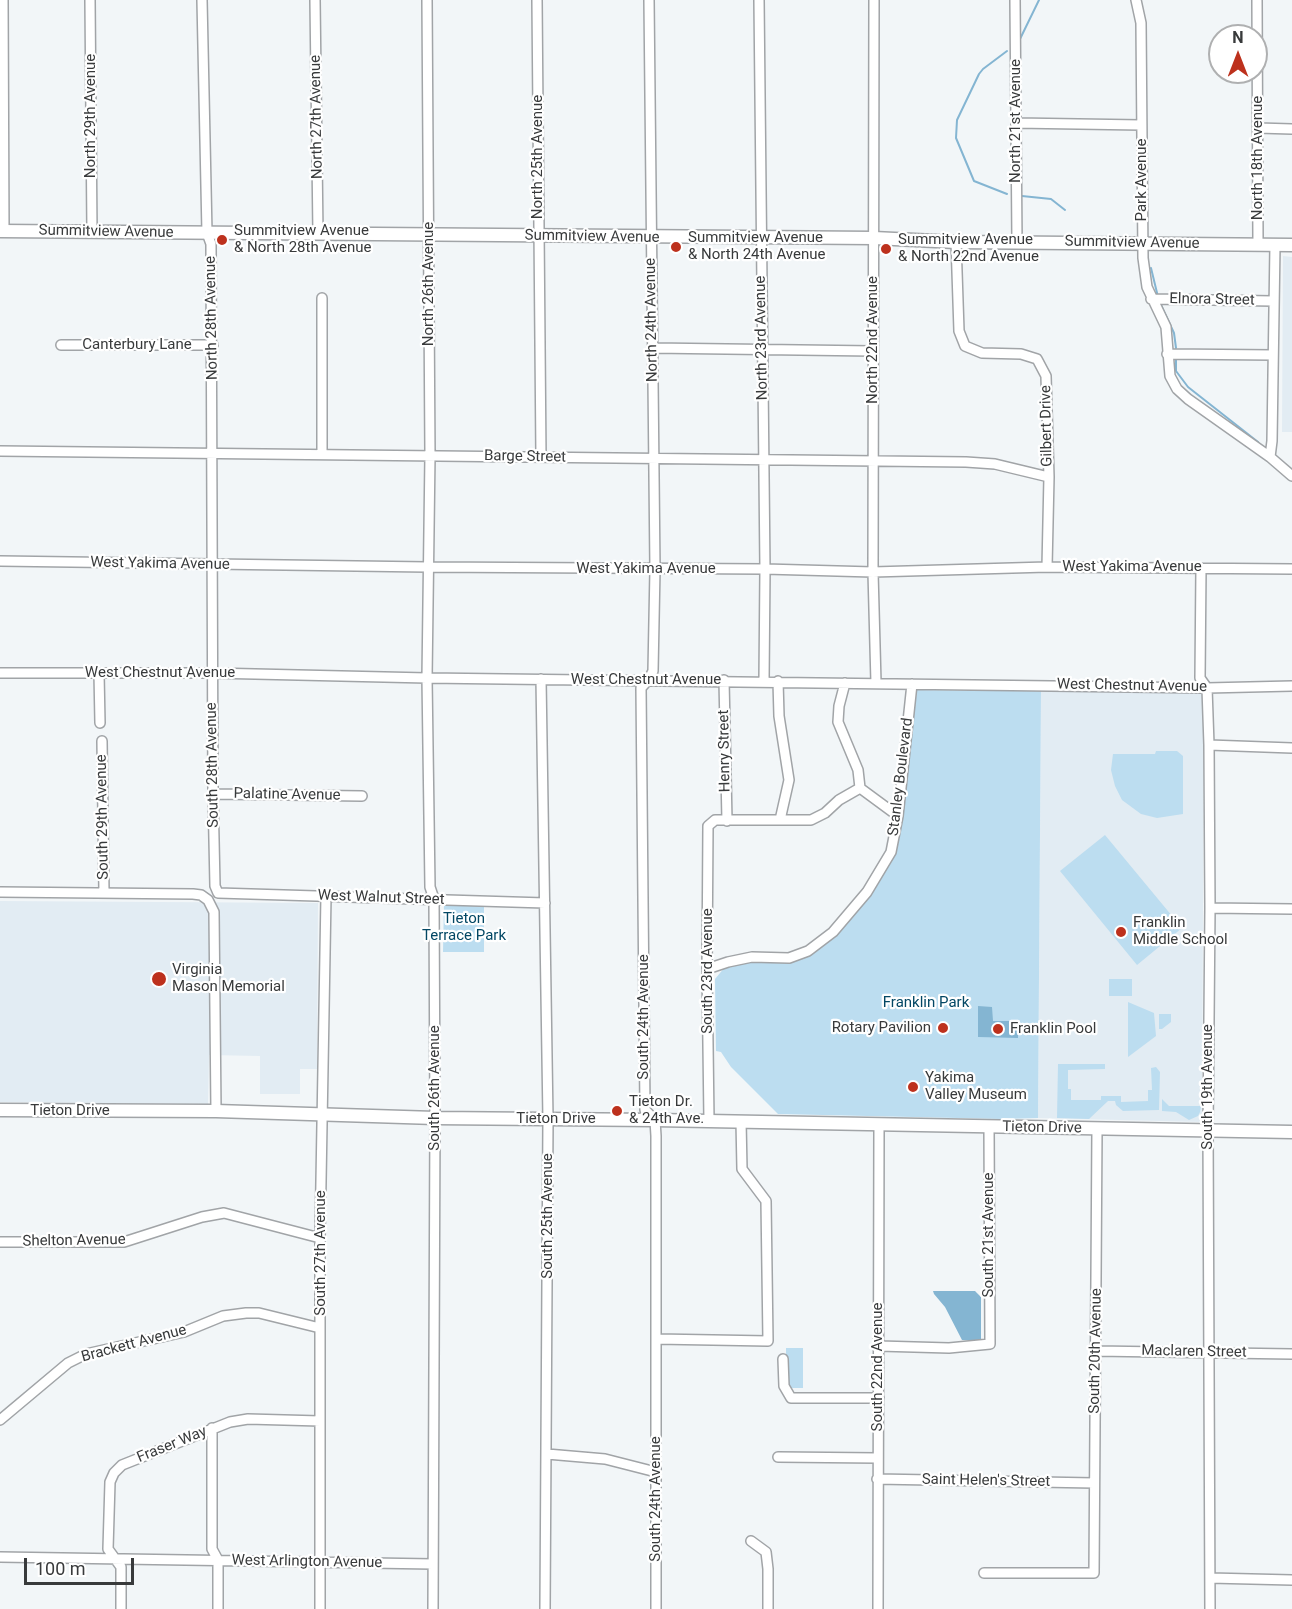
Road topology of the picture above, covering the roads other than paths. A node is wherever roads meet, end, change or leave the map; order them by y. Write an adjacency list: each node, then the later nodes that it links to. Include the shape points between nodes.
1 (3, 0): 17 (street)
2 (90, 0): 18 (street, North 29th Avenue)
3 (202, 0): 19 (street, North 28th Avenue)
4 (315, 0): 20 (street, North 27th Avenue)
5 (427, 0): 21 (street, North 26th Avenue)
6 (537, 0): 22 (street, North 25th Avenue)
7 (648, 0): 23 (street, North 24th Avenue)
8 (759, 0): 25 (street, North 23rd Avenue)
9 (874, 0): 24 (street, North 22nd Avenue)
10 (1015, 0): 13 (street, North 21st Avenue)
11 (1136, 0): 14 (street, Park Avenue, via 1141,23)
12 (1257, 0): 15 (street, North 18th Avenue)
13 (1017, 123): 14 (street); 27 (street, North 21st Avenue)
14 (1141, 125): 28 (street, Park Avenue)
15 (1258, 128): 16 (street); 29 (street, North 18th Avenue)
16 (1292, 129)
17 (2, 231): 18 (main road, Summitview Avenue)
18 (92, 232): 19 (main road, Summitview Avenue)
19 (207, 233): 20 (main road, Summitview Avenue); 36 (street, North 28th Avenue, via 211,244)
20 (318, 234): 21 (main road, Summitview Avenue)
21 (429, 235): 22 (main road, Summitview Avenue); 45 (street, North 26th Avenue)
22 (538, 236): 23 (main road, Summitview Avenue); 46 (street, North 25th Avenue)
23 (651, 237): 25 (main road, Summitview Avenue); 37 (street, North 24th Avenue)
24 (874, 238): 25 (main road, Summitview Avenue); 26 (main road, Summitview Avenue); 39 (street, North 22nd Avenue)
25 (761, 239): 38 (street, North 23rd Avenue)
26 (957, 242): 27 (main road, Summitview Avenue); 52 (street, Gilbert Drive, via 959,331 965,346 982,353 1021,354 1037,359 1046,376)
27 (1017, 242): 28 (main road, Summitview Avenue)
28 (1142, 243): 29 (main road, Summitview Avenue); 33 (street, Park Avenue, via 1144,271)
29 (1257, 245): 30 (main road, Summitview Avenue)
30 (1275, 245): 31 (main road, Summitview Avenue); 34 (street)
31 (1292, 245)
32 (322, 298): 44 (street)
33 (1156, 299): 34 (street, Elnora Street); 40 (street, Park Avenue, via 1166,327)
34 (1273, 301): 41 (street)
35 (61, 345): 36 (street, Canterbury Lane)
36 (213, 345): 43 (street, North 28th Avenue)
37 (652, 348): 38 (street); 48 (street, North 24th Avenue)
38 (762, 350): 39 (street); 49 (street, North 23rd Avenue)
39 (873, 351): 50 (street, North 22nd Avenue)
40 (1167, 354): 41 (street); 47 (street, Park Avenue, via 1170,376 1188,399)
41 (1273, 355): 47 (street)
42 (0, 451): 43 (street, Barge Street)
43 (213, 453): 44 (street, Barge Street); 54 (street, North 28th Avenue)
44 (322, 454): 45 (street, Barge Street)
45 (430, 455): 46 (street, Barge Street); 55 (street, North 26th Avenue)
46 (541, 457): 48 (street, Barge Street)
47 (1270, 457): 51 (street, Park Avenue)
48 (654, 459): 49 (street, Barge Street); 58 (street, North 24th Avenue)
49 (764, 460): 50 (street, Barge Street); 59 (street, North 23rd Avenue)
50 (873, 460): 52 (street, Barge Street, via 995,464); 61 (street, North 22nd Avenue)
51 (1292, 476)
52 (1049, 477): 56 (street, Gilbert Drive)
53 (0, 561): 54 (street, West Yakima Avenue)
54 (212, 564): 55 (street, West Yakima Avenue); 63 (street, South 28th Avenue)
55 (428, 567): 58 (street, West Yakima Avenue); 65 (street, South 26th Avenue)
56 (1047, 567): 57 (street, West Yakima Avenue); 61 (street, West Yakima Avenue)
57 (1201, 568): 60 (street, West Yakima Avenue); 75 (street, South 19th Avenue, via 1200,678)
58 (655, 569): 59 (street, West Yakima Avenue); 67 (street, South 24th Avenue, via 653,671)
59 (765, 569): 61 (street, West Yakima Avenue); 69 (street)
60 (1292, 569)
61 (873, 572): 72 (street)
62 (99, 672): 63 (street, West Chestnut Avenue); 64 (street, West Chestnut Avenue); 76 (street)
63 (212, 673): 65 (street, West Chestnut Avenue); 81 (street, South 28th Avenue)
64 (0, 674)
65 (427, 678): 66 (street, West Chestnut Avenue); 90 (street, South 26th Avenue, via 430,888)
66 (541, 679): 67 (street, West Chestnut Avenue); 91 (street, South 25th Avenue)
67 (649, 679): 68 (street, West Chestnut Avenue); 100 (street, South 24th Avenue, via 641,688 645,1110)
68 (724, 680): 69 (street, West Chestnut Avenue); 85 (street, Henry Street)
69 (764, 681): 70 (street, West Chestnut Avenue)
70 (778, 681): 71 (street, West Chestnut Avenue); 84 (street, via 789,780)
71 (845, 682): 72 (street, West Chestnut Avenue); 80 (street, via 838,722 858,770)
72 (876, 683): 73 (street, West Chestnut Avenue)
73 (912, 684): 75 (street, West Chestnut Avenue); 83 (street, Stanley Boulevard)
74 (1292, 686): 75 (street, West Chestnut Avenue)
75 (1207, 688): 78 (street, South 19th Avenue)
76 (100, 723)
77 (102, 741): 87 (street, South 29th Avenue)
78 (1209, 745): 79 (street); 92 (street, South 19th Avenue)
79 (1292, 748)
80 (860, 788): 83 (street); 84 (street, via 811,820)
81 (213, 794): 82 (street, Palatine Avenue); 88 (street, South 28th Avenue)
82 (362, 796)
83 (898, 816): 94 (street, Stanley Boulevard, via 891,852 867,892 833,932 808,951 789,958 752,957)
84 (780, 820): 85 (street)
85 (727, 821): 94 (street, South 23rd Avenue, via 711,822 708,826)
86 (0, 892): 87 (street)
87 (104, 893): 96 (street, via 193,894 208,900 214,912)
88 (218, 893): 89 (street, West Walnut Street)
89 (326, 896): 90 (street, West Walnut Street); 97 (street, South 27th Avenue)
90 (434, 899): 91 (street, West Walnut Street); 98 (street, South 26th Avenue)
91 (545, 903): 99 (street, South 25th Avenue)
92 (1210, 908): 93 (street); 106 (street, South 19th Avenue)
93 (1292, 909)
94 (707, 969): 101 (street, South 23rd Avenue)
95 (0, 1110): 96 (main road, Tieton Drive)
96 (216, 1111): 97 (main road, Tieton Drive)
97 (323, 1115): 98 (main road, Tieton Drive); 108 (street, South 27th Avenue)
98 (435, 1118): 99 (main road, Tieton Drive); 132 (street, South 26th Avenue)
99 (548, 1119): 100 (main road, Tieton Drive); 121 (street, South 25th Avenue)
100 (655, 1120): 101 (main road, Tieton Drive); 111 (street, South 24th Avenue)
101 (709, 1121): 102 (main road, Tieton Drive)
102 (741, 1121): 103 (main road, Tieton Drive); 111 (street, via 742,1169 766,1201 768,1341)
103 (879, 1125): 104 (main road, Tieton Drive); 112 (street, South 22nd Avenue)
104 (989, 1126): 105 (main road, Tieton Drive); 112 (street, South 21st Avenue, via 990,1344 950,1348)
105 (1097, 1129): 106 (main road, Tieton Drive); 113 (street, South 20th Avenue)
106 (1208, 1130): 107 (main road, Tieton Drive); 114 (street, South 19th Avenue)
107 (1292, 1132)
108 (320, 1238): 109 (street, Shelton Avenue, via 224,1213 124,1242); 110 (street, South 27th Avenue)
109 (0, 1242)
110 (320, 1328): 118 (street, Brackett Avenue, via 246,1313 223,1316 184,1332 97,1351 68,1363); 119 (street, South 27th Avenue)
111 (657, 1339): 124 (street, South 24th Avenue)
112 (879, 1346): 117 (street, South 22nd Avenue)
113 (1096, 1351): 114 (street, Maclaren Street); 126 (street, South 20th Avenue)
114 (1210, 1352): 115 (street, Maclaren Street); 134 (street, South 19th Avenue)
115 (1292, 1354)
116 (783, 1359): 117 (street, via 784,1386 791,1398)
117 (879, 1398): 123 (street, South 22nd Avenue)
118 (0, 1420)
119 (320, 1421): 120 (street, Fraser Way, via 248,1419); 131 (street, South 27th Avenue)
120 (212, 1428): 129 (street, Fraser Way, via 122,1465 114,1473 109,1494 108,1549); 130 (street, via 212,1549)
121 (547, 1454): 124 (street, via 605,1458); 140 (street, South 25th Avenue)
122 (778, 1457): 123 (street)
123 (877, 1458): 125 (street, South 22nd Avenue)
124 (656, 1472): 141 (street, South 24th Avenue)
125 (877, 1479): 126 (street, Saint Helen's Street); 143 (street, South 22nd Avenue)
126 (1094, 1483): 133 (street, South 20th Avenue, via 1094,1573)
127 (751, 1541): 142 (street, via 766,1552)
128 (0, 1557): 129 (street, West Arlington Avenue)
129 (114, 1558): 130 (street, West Arlington Avenue); 136 (street, via 121,1567)
130 (218, 1560): 131 (street, West Arlington Avenue); 137 (street)
131 (320, 1562): 132 (street, West Arlington Avenue); 138 (street, South 27th Avenue)
132 (433, 1564): 139 (street, South 26th Avenue)
133 (984, 1573)
134 (1210, 1578): 135 (street); 144 (street, South 19th Avenue)
135 (1292, 1580)
136 (121, 1609)
137 (218, 1609)
138 (320, 1609)
139 (433, 1609)
140 (545, 1609)
141 (656, 1609)
142 (768, 1609)
143 (878, 1609)
144 (1210, 1609)

